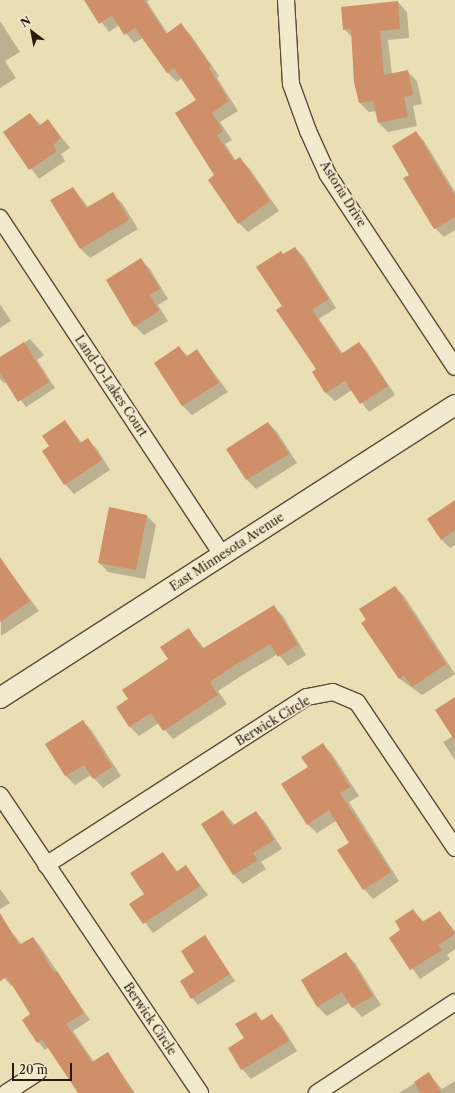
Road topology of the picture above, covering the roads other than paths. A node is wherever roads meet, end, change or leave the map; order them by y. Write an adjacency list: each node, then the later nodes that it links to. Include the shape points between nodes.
1 (286, 0): 3 (street, Astoria Drive, via 291,84 328,175)
2 (0, 218): 5 (street, Land-O-Lakes Court)
3 (455, 367)
4 (455, 405): 5 (street, East Minnesota Avenue)
5 (222, 555): 6 (street, East Minnesota Avenue)
6 (0, 698)
7 (0, 795): 9 (street, Berwick Circle)
8 (455, 848): 9 (street, Berwick Circle, via 357,702 333,692 307,697)
9 (46, 865): 13 (street, Berwick Circle)
10 (455, 1002): 14 (street)
11 (38, 1072): 12 (street)
12 (6, 1093)
13 (200, 1093)
14 (317, 1093)

